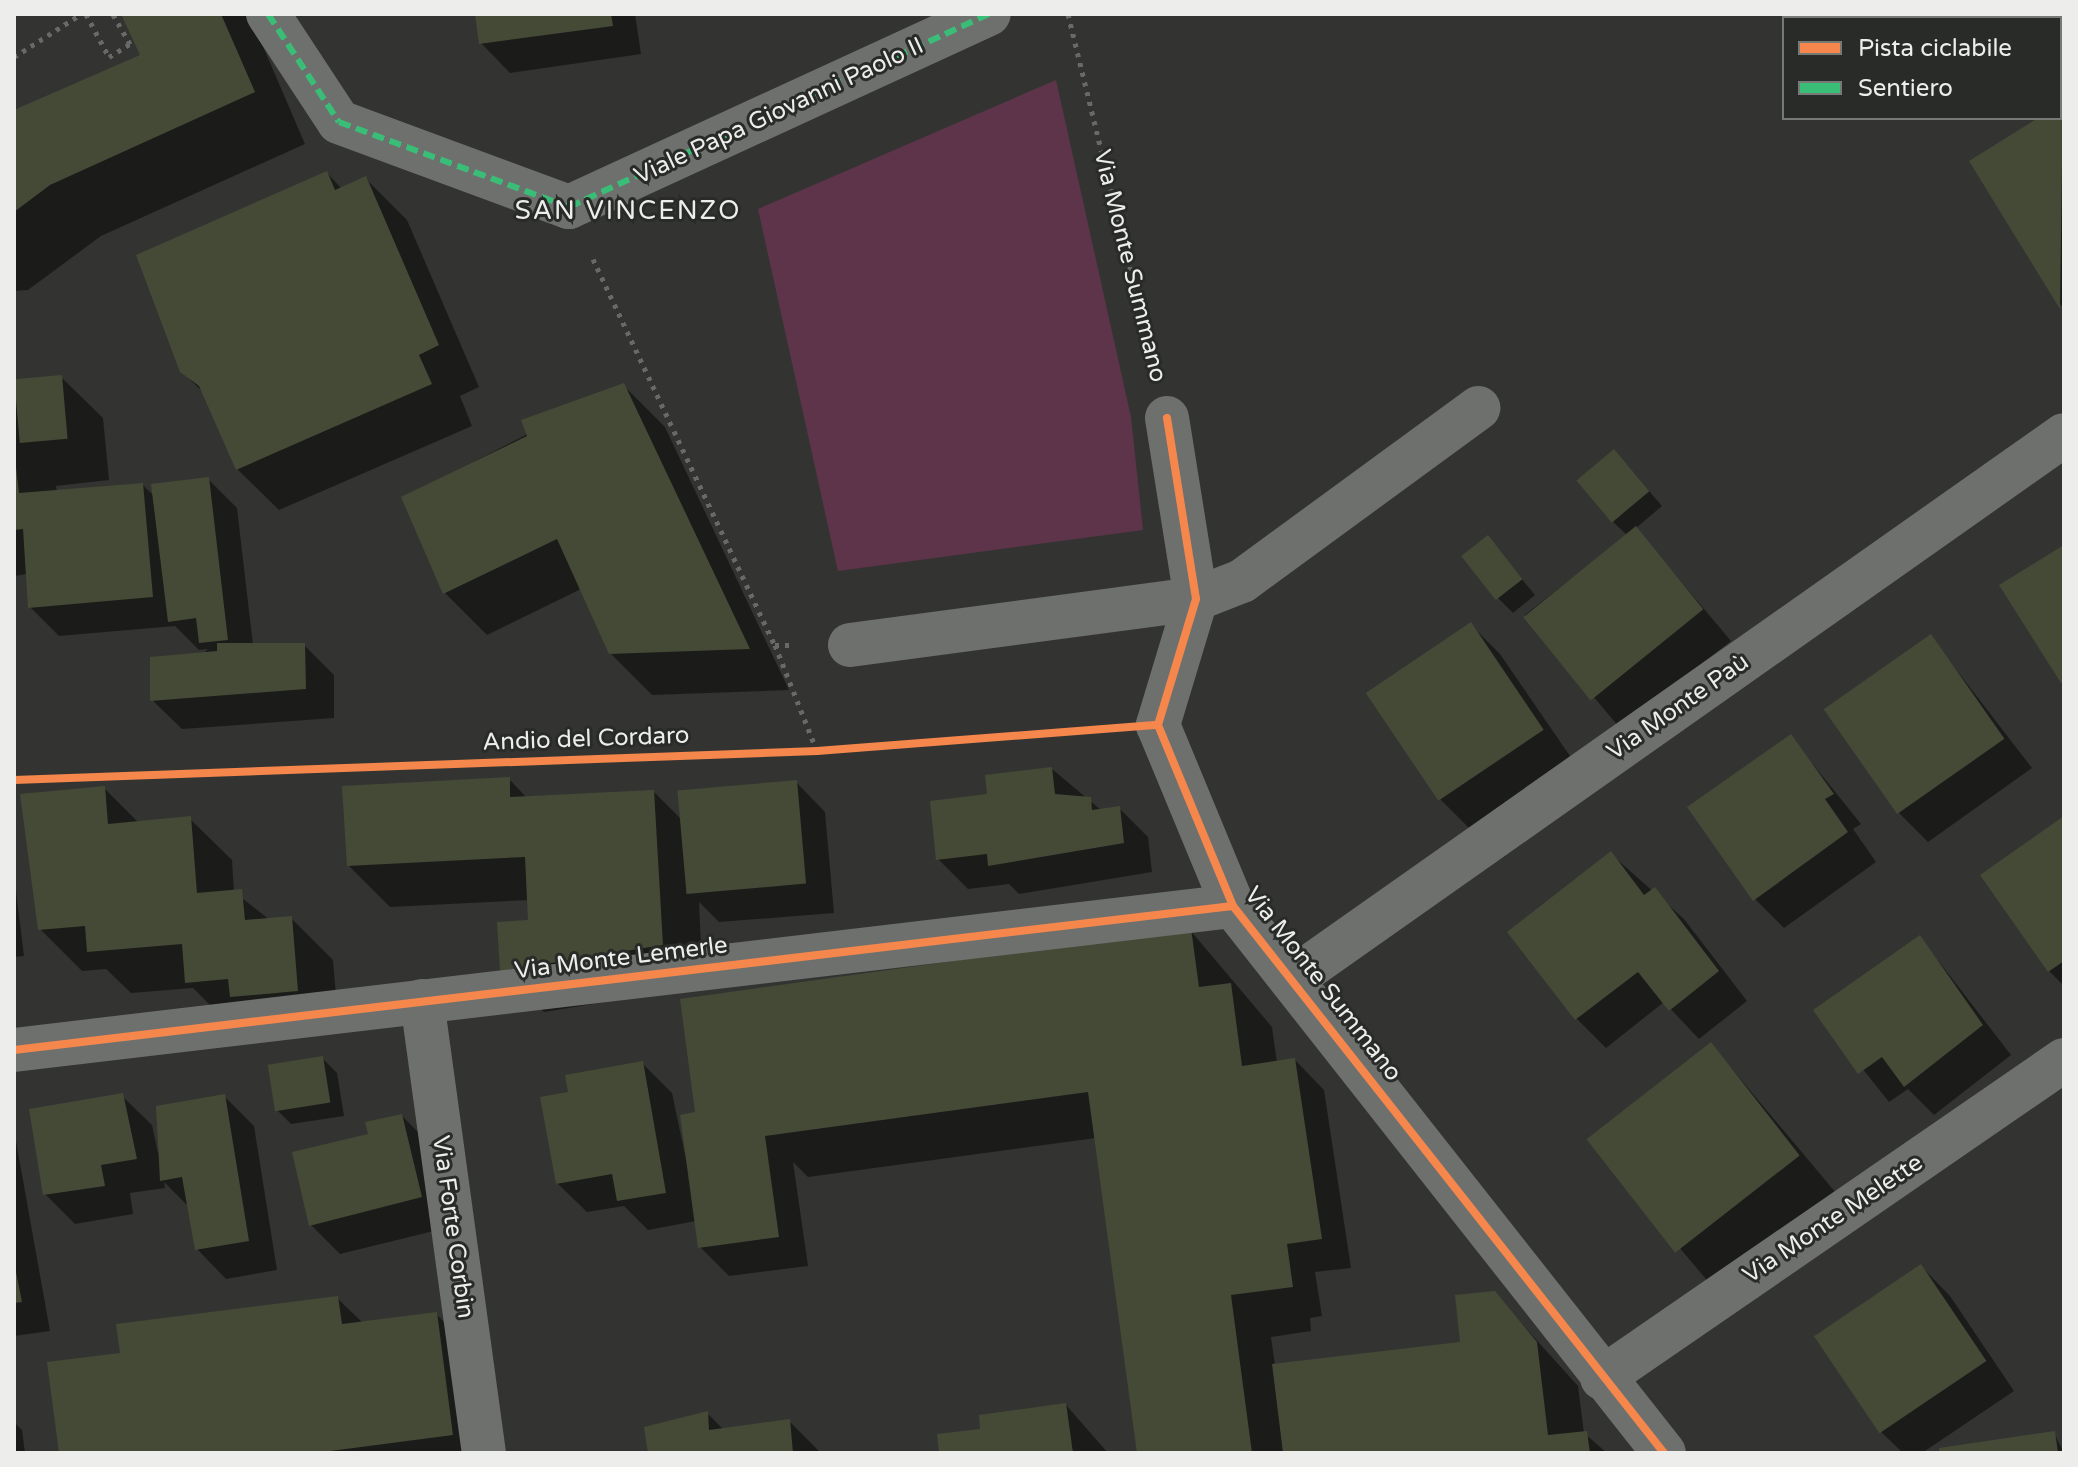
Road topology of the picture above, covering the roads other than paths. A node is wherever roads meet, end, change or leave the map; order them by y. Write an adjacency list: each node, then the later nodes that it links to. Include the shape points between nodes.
1 (268, 14): 2 (street, Viale Papa Giovanni Paolo II, via 339,122 569,207)
2 (989, 14)
3 (1478, 408): 6 (street, via 1242,581)
4 (1167, 418): 6 (street, Via Monte Summano)
5 (2064, 435): 9 (street, Via Monte Paù)
6 (1196, 599): 7 (street); 8 (street, Via Monte Summano, via 1158,725)
7 (850, 645)
8 (1233, 906): 9 (street, Via Monte Summano); 10 (street, Via Monte Lemerle)
9 (1292, 979): 13 (street, Via Monte Summano)
10 (422, 1001): 11 (street, Via Monte Lemerle); 14 (street, Via Forte Corbin)
11 (14, 1050)
12 (2064, 1060): 13 (street, Via Monte Melette)
13 (1602, 1378): 15 (street, Via Monte Summano)
14 (484, 1453)
15 (1664, 1453)

